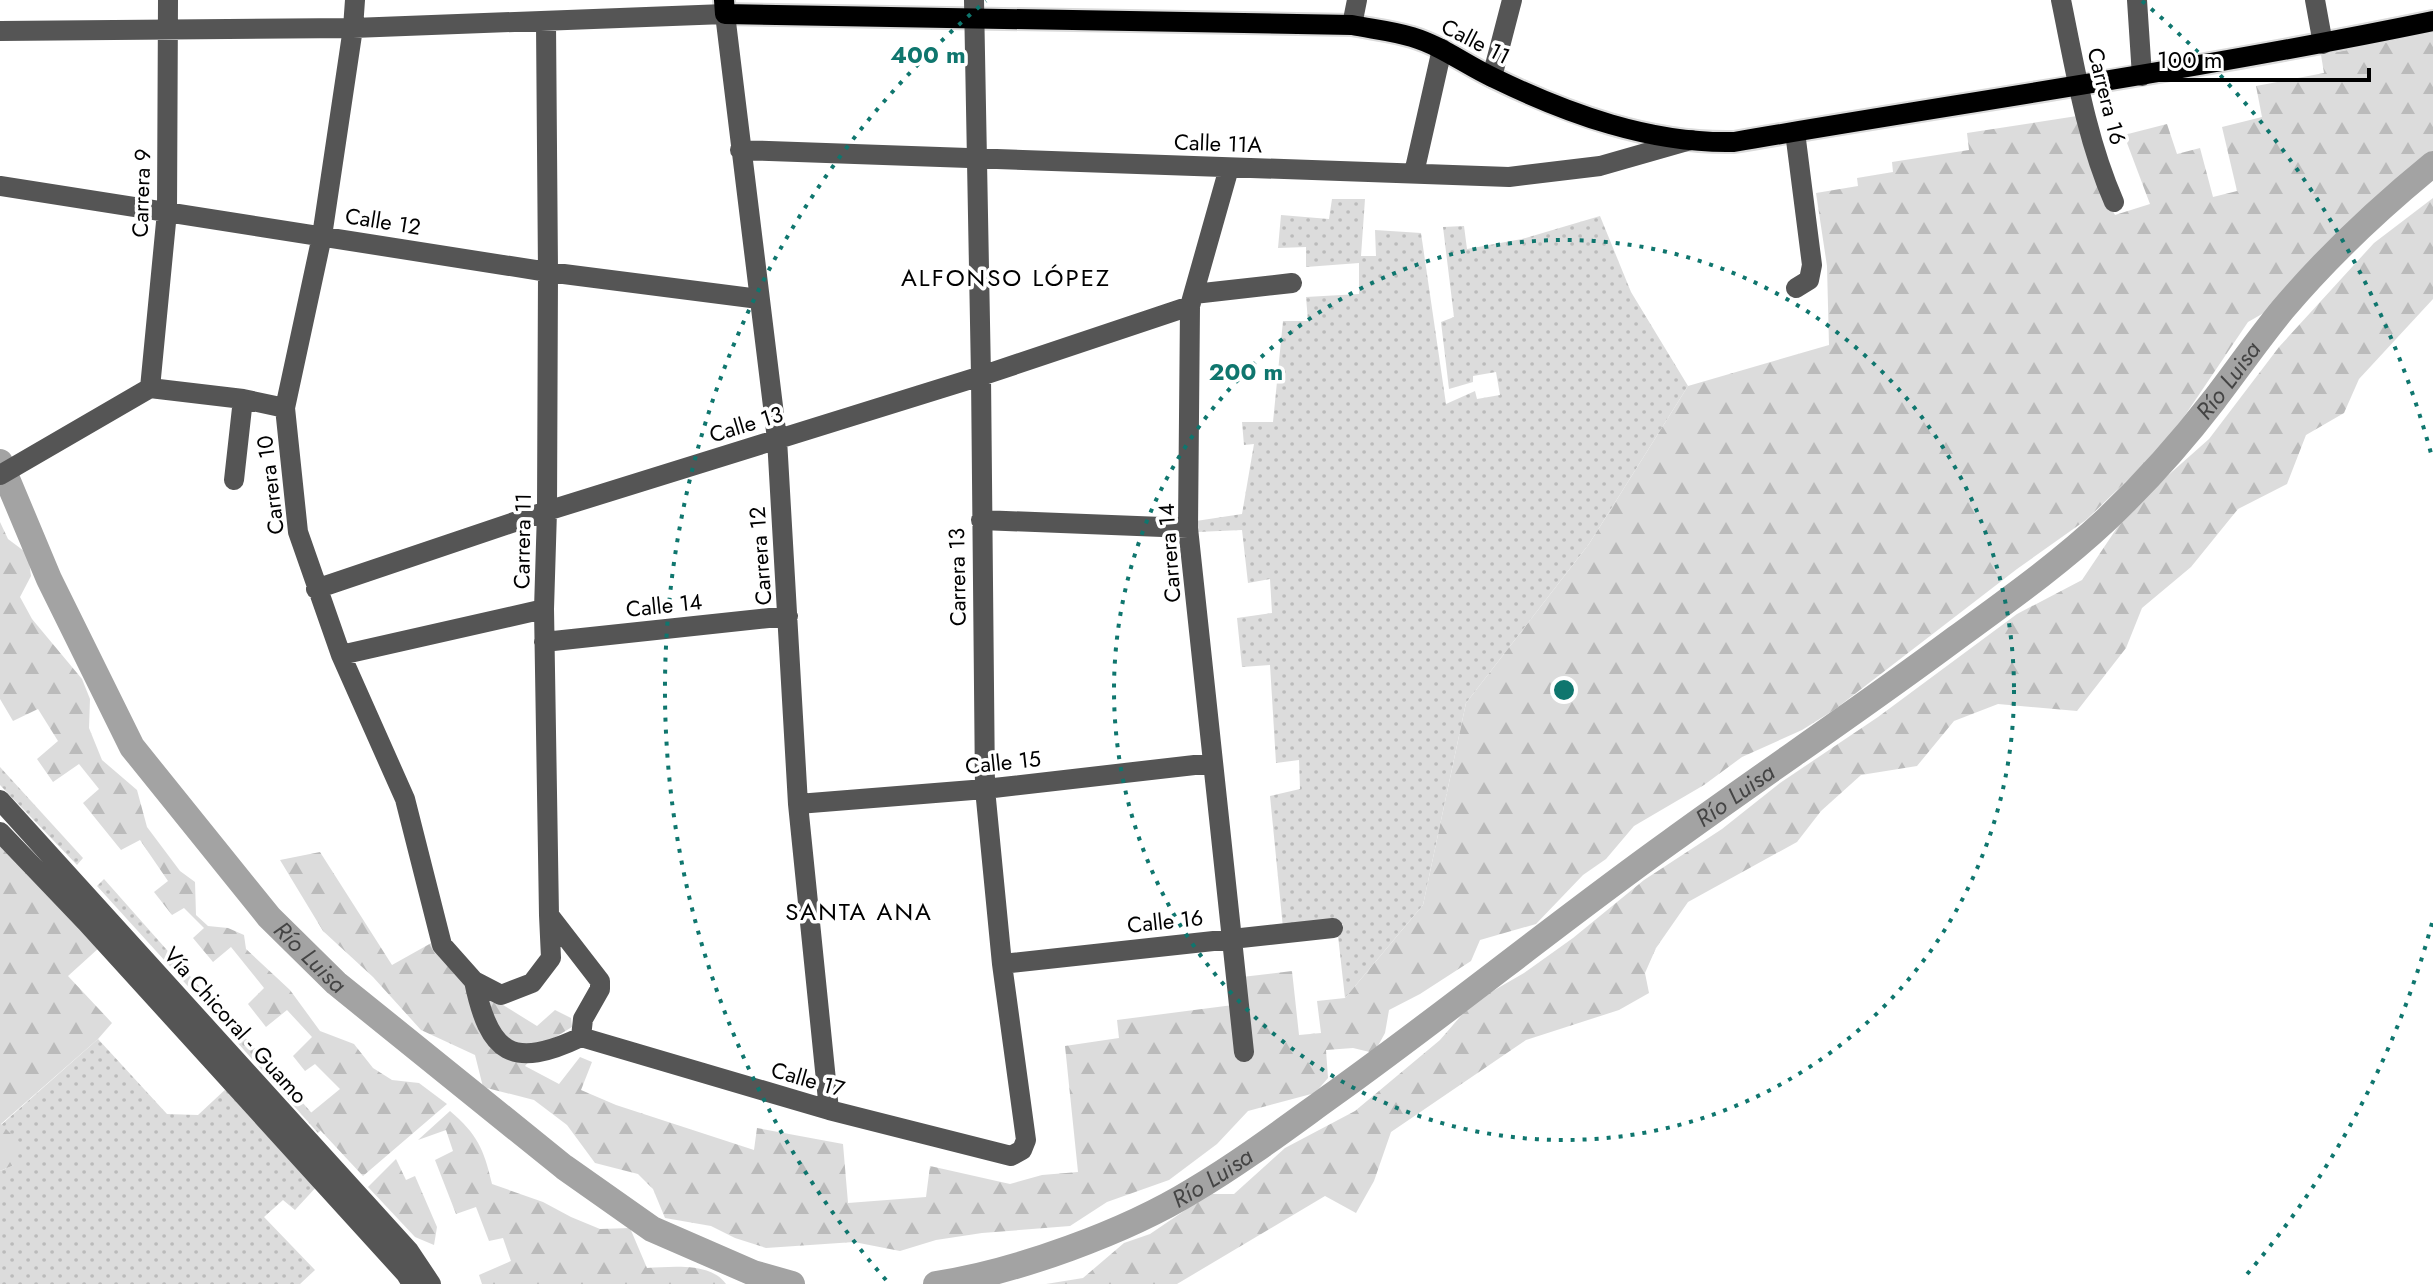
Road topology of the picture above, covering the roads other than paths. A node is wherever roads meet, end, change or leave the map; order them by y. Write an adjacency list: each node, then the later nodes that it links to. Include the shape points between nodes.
1 (168, 0): 14 (street, Carrera 9)
2 (355, 0): 15 (street, Carrera 10)
3 (558, 0): 12 (street, Carrera 11)
4 (1357, 0): 13 (street)
5 (1512, 0): 20 (street)
6 (2061, 0): 21 (street, Carrera 16)
7 (2137, 0): 19 (street)
8 (2315, 0): 17 (street)
9 (725, 7): 10 (main road, Calle 11); 12 (street, Calle 11); 24 (street, Carrera 12)
10 (974, 9): 13 (main road, Calle 11); 25 (street, Carrera 13)
11 (2433, 21): 17 (main road, Calle 11)
12 (552, 22): 15 (street, Calle 11); 32 (street, Carrera 11)
13 (1352, 25): 18 (main road, Calle 11)
14 (169, 28): 15 (street, Calle 11); 16 (street, Calle 11); 30 (street, Carrera 9)
15 (353, 28): 31 (street, Carrera 10)
16 (0, 31)
17 (2323, 44): 19 (main road, Calle 11)
18 (1442, 49): 20 (main road, Calle 11); 27 (street)
19 (2142, 76): 21 (main road, Calle 11)
20 (1492, 77): 23 (main road, Calle 11, via 1606,124)
21 (2079, 86): 22 (main road, Calle 11); 29 (street, Carrera 16, via 2101,173)
22 (1795, 132): 23 (main road, Calle 11, via 1734,142); 34 (street, via 1812,265 1809,280)
23 (1691, 140): 27 (street, Calle 11A, via 1552,174)
24 (740, 150): 25 (street, Calle 11A); 35 (street, Carrera 12)
25 (978, 157): 26 (street, Calle 11A); 37 (street, Carrera 13)
26 (1229, 168): 27 (street, Calle 11A); 36 (street, Carrera 14)
27 (1414, 173)
28 (0, 186): 30 (street, Calle 12)
29 (2114, 202)
30 (167, 212): 31 (street, Calle 12); 38 (street, Carrera 9)
31 (322, 236): 32 (street, Calle 12); 40 (street, Carrera 10)
32 (548, 272): 35 (street, Calle 12); 44 (street, Carrera 11)
33 (1292, 283): 36 (street, Calle 13)
34 (1796, 288)
35 (759, 299): 41 (street, Carrera 12)
36 (1192, 300): 37 (street, Calle 13); 46 (street, Carrera 14)
37 (981, 376): 41 (street, Calle 13); 45 (street, Carrera 13)
38 (150, 388): 39 (street); 42 (street)
39 (243, 399): 40 (street); 43 (street)
40 (285, 408): 47 (street, Carrera 10, via 298,532)
41 (777, 439): 44 (street, Calle 13); 49 (street, Carrera 12)
42 (0, 475)
43 (234, 480)
44 (547, 511): 47 (street, Calle 13); 48 (street, Carrera 11)
45 (981, 520): 46 (street); 53 (street, Carrera 13)
46 (1188, 528): 52 (street, Carrera 14)
47 (316, 589): 51 (street, Carrera 10)
48 (544, 609): 50 (street, Carrera 11); 51 (street)
49 (788, 616): 50 (street, Calle 14); 55 (street, Carrera 12)
50 (544, 642): 58 (street, Carrera 11)
51 (341, 655): 62 (street, Carrera 10, via 405,799 442,945)
52 (1212, 763): 53 (street, Calle 15); 60 (street, Carrera 14)
53 (985, 789): 55 (street, Calle 15); 61 (street, Carrera 13)
54 (0, 800): 57 (street, Vía Chicoral - Guamo)
55 (798, 804): 65 (street, Carrera 12)
56 (0, 832): 57 (street, Vía Chicoral - Guamo)
57 (77, 901): 67 (street, Vía Chicoral - Guamo)
58 (549, 915): 62 (street, Carrera 11, via 551,958 532,983 501,995); 63 (street, via 600,981)
59 (1333, 928): 60 (street, Calle 16)
60 (1230, 938): 61 (street, Calle 16); 64 (street, Carrera 14)
61 (1002, 964): 66 (street, Carrera 13, via 1026,1140)
62 (474, 981): 63 (street, via 494,1037 511,1053 557,1049)
63 (581, 1037): 65 (street, Calle 17)
64 (1244, 1052)
65 (829, 1110): 66 (street, Calle 17, via 1011,1156)
66 (1022, 1150)
67 (383, 1237): 68 (street, Vía Chicoral - Guamo); 69 (street, Vía Chicoral - Guamo, via 409,1251)
68 (412, 1284)
69 (431, 1284)

